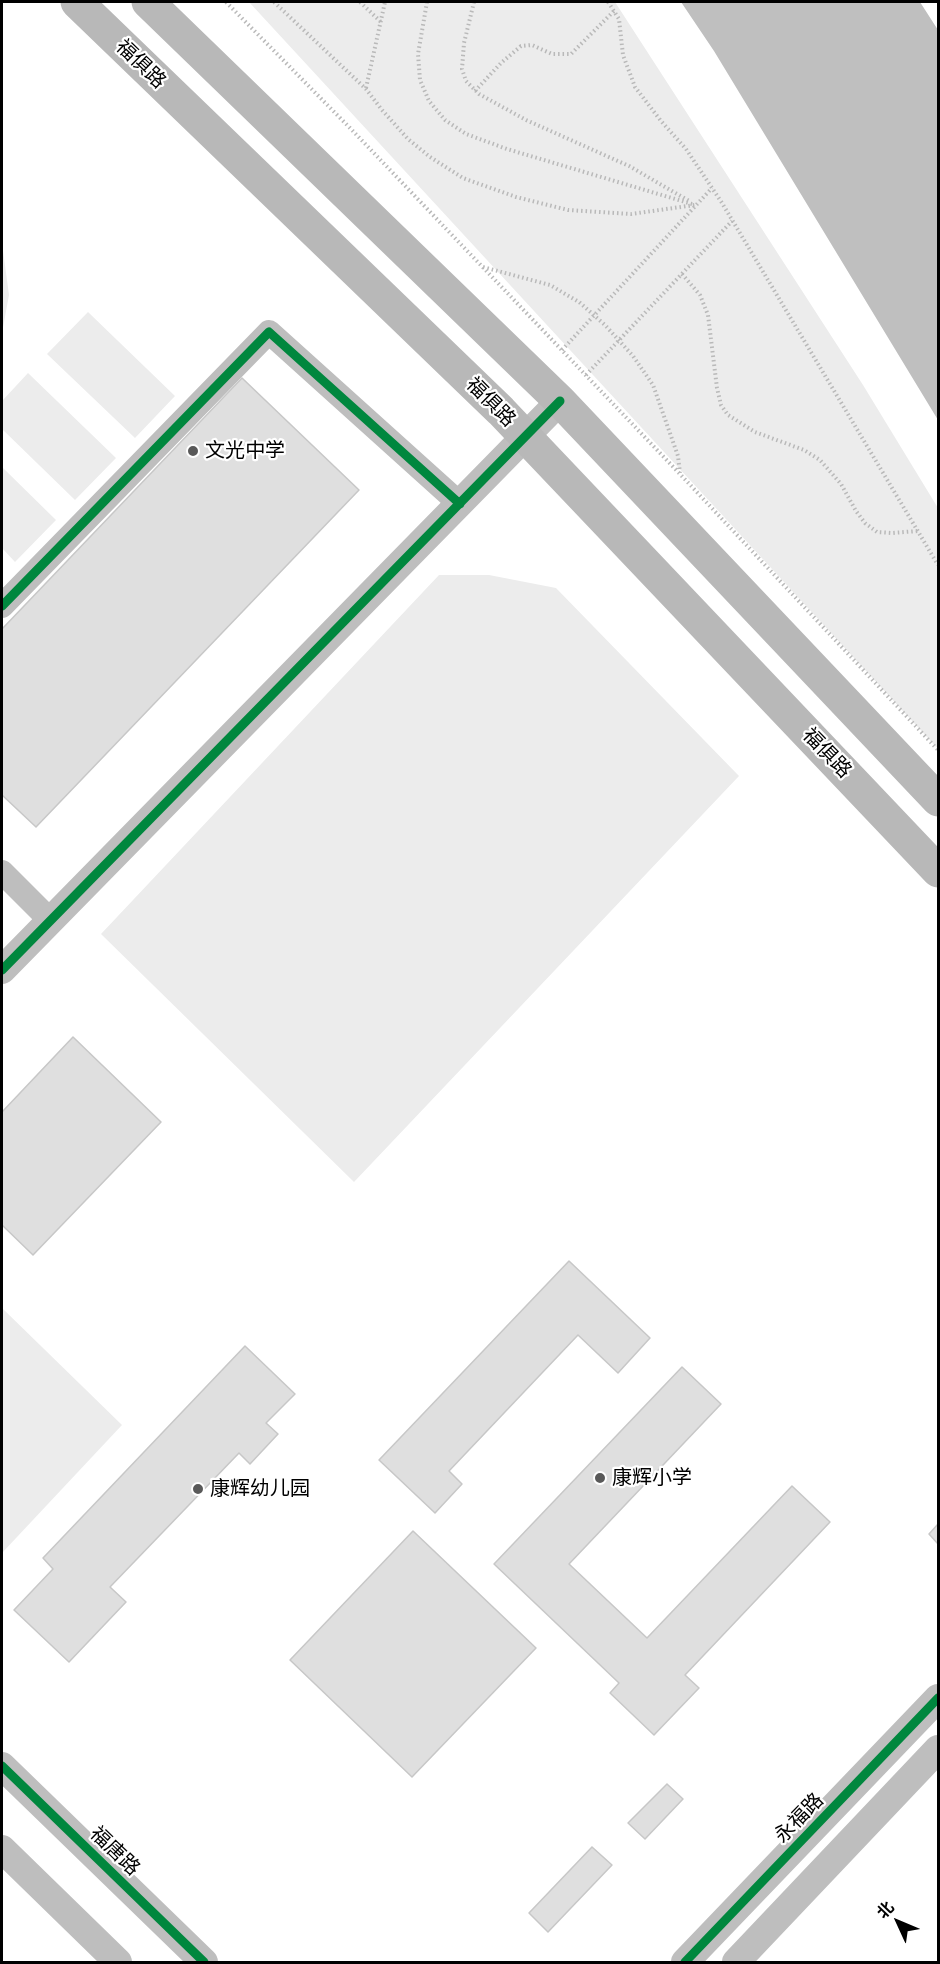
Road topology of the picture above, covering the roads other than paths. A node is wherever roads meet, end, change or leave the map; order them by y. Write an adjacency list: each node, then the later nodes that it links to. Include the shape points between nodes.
1 (77, 2): 4 (main road, 福俱路)
2 (148, 2): 3 (main road)
3 (560, 401): 4 (street); 7 (main road)
4 (525, 436): 5 (street); 8 (main road, 福俱路)
5 (460, 504): 6 (street, via 269,332); 10 (street)
6 (2, 606)
7 (939, 800)
8 (939, 871)
9 (2, 872): 10 (street)
10 (50, 920): 11 (street)
11 (2, 970)
12 (939, 1698): 18 (street, 永福路)
13 (939, 1749): 19 (street)
14 (2, 1766): 17 (street, 福唐路)
15 (2, 1849): 16 (street)
16 (118, 1962)
17 (204, 1962)
18 (685, 1962)
19 (736, 1962)

